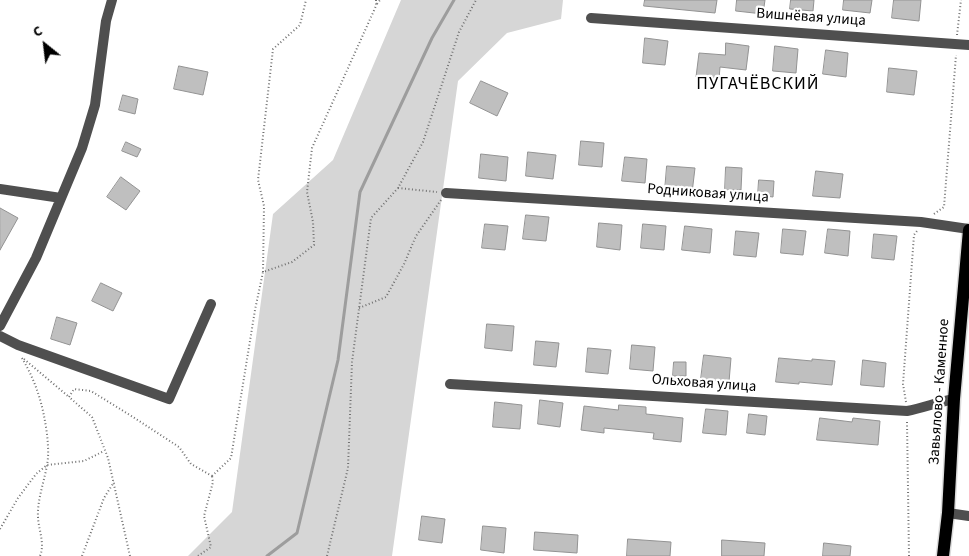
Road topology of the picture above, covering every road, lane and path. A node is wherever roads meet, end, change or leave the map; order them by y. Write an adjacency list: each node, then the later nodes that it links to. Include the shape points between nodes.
1 (112, 0): 14 (street, via 106,21 95,106)
2 (306, 0): 17 (path, via 300,25 273,49 258,180 264,206)
3 (376, 0): 7 (path)
4 (380, 0): 7 (path)
5 (476, 0): 11 (path, via 458,32 423,142)
6 (961, 0): 9 (path)
7 (376, 6): 17 (path, via 312,148 307,192 314,245 292,262)
8 (592, 18): 9 (street, Вишнёвая улица)
9 (957, 43): 10 (street, Вишнёвая улица); 15 (path, via 944,207)
10 (969, 44)
11 (398, 188): 13 (path); 19 (path, via 370,218)
12 (0, 189): 14 (street)
13 (446, 193): 15 (street, Родниковая улица); 19 (path, via 416,236 386,297)
14 (61, 198): 20 (street, via 36,258)
15 (921, 222): 16 (street, Родниковая улица); 25 (path, via 914,235 903,384)
16 (969, 230): 24 (main road, Завьялово - Каменное)
17 (263, 272): 28 (path, via 231,458)
18 (211, 304): 21 (street, via 169,399)
19 (358, 308): 39 (path, via 350,387 348,468)
20 (0, 326)
21 (0, 336)
22 (450, 384): 25 (street, Ольховая улица)
23 (69, 397): 26 (path, via 92,417); 27 (path, via 21,356 34,380 44,412); 28 (path, via 74,389 91,391 179,447 191,464)
24 (954, 399): 25 (street, Ольховая улица); 30 (main road, Завьялово - Каменное)
25 (907, 411): 40 (path)
26 (105, 450): 27 (path, via 84,461); 29 (path)
27 (47, 465): 32 (path, via 18,498); 33 (path, via 40,489 38,518)
28 (212, 476): 38 (path, via 204,516 211,547)
29 (114, 482): 36 (path, via 104,498); 37 (path)
30 (948, 512): 31 (street); 41 (main road, Завьялово - Каменное)
31 (969, 516)
32 (0, 529)
33 (43, 549): 34 (path); 35 (path)
34 (40, 556)
35 (45, 556)
36 (82, 556)
37 (130, 556)
38 (198, 556)
39 (327, 556)
40 (910, 556)
41 (943, 556)

